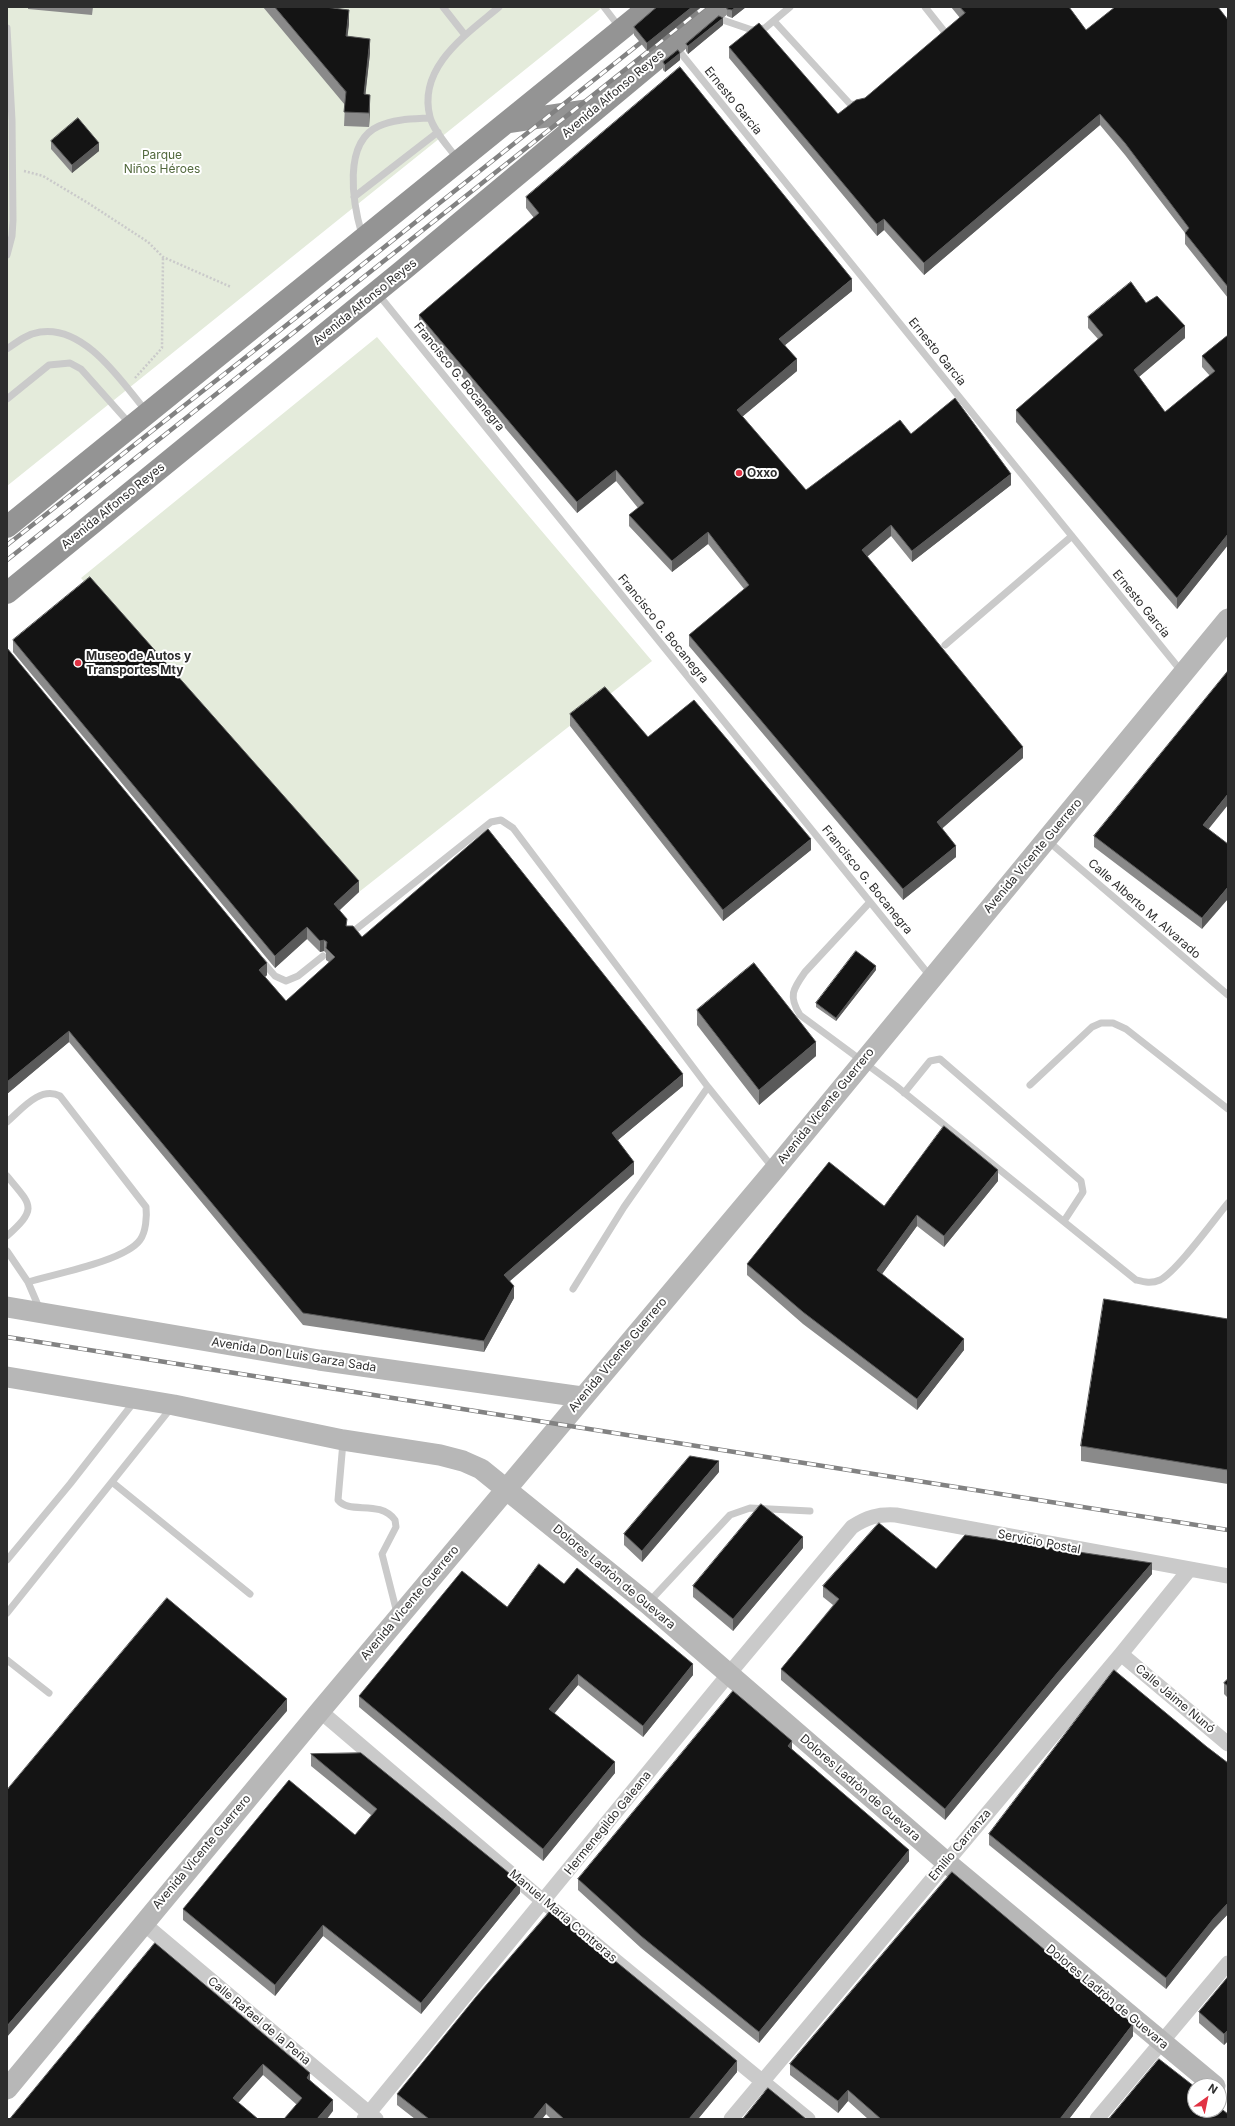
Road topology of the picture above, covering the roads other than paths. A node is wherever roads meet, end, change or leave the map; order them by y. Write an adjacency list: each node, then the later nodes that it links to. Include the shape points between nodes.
1 (443, 7): 11 (lane)
2 (499, 7): 11 (lane)
3 (604, 7): 10 (lane)
4 (790, 7): 8 (lane)
5 (925, 7): 13 (lane, via 944,31 944,37)
6 (643, 9): 10 (highway)
7 (714, 11): 8 (lane, via 752,30 765,28); 12 (highway, Avenida Alfonso Reyes)
8 (774, 21): 14 (lane, via 850,104 862,105)
9 (7, 28): 22 (lane, via 12,168 12,236)
10 (621, 30): 17 (highway)
11 (465, 35): 16 (lane, via 443,57 435,73 430,91)
12 (673, 44): 15 (highway, Avenida Alfonso Reyes); 28 (lane, Ernesto García)
13 (934, 46)
14 (868, 100)
15 (596, 108): 17 (highway); 23 (highway, Avenida Alfonso Reyes)
16 (430, 118): 18 (lane); 20 (lane, via 387,123 366,135 357,149)
17 (508, 122): 19 (highway)
18 (438, 132): 19 (lane); 20 (lane)
19 (459, 162): 21 (highway)
20 (354, 198): 21 (lane, via 354,208)
21 (363, 240): 26 (highway)
22 (7, 255)
23 (376, 293): 29 (highway, Avenida Alfonso Reyes); 34 (lane, Francisco G. Bocanegra)
24 (7, 349): 26 (lane, via 40,332 60,333 77,339 94,351 126,388)
25 (7, 399): 26 (lane, via 49,365 70,363)
26 (140, 420): 27 (highway)
27 (7, 527)
28 (1072, 536): 31 (lane); 32 (lane, Ernesto García)
29 (7, 593)
30 (1226, 624): 32 (street, Avenida Vicente Guerrero)
31 (945, 646)
32 (1184, 674): 33 (street, Avenida Vicente Guerrero)
33 (1046, 839): 38 (street, Avenida Vicente Guerrero); 39 (lane, Calle Alberto M. Alvarado)
34 (870, 902): 38 (lane, Francisco G. Bocanegra); 40 (lane, via 805,972 792,996 793,1004 800,1015)
35 (350, 934): 42 (lane, via 491,822 500,820 513,828)
36 (255, 952): 37 (lane, via 275,976 286,981 298,976)
37 (323, 956)
38 (932, 979): 40 (street, Avenida Vicente Guerrero)
39 (1228, 995)
40 (862, 1062): 43 (lane); 46 (street, Avenida Vicente Guerrero)
41 (1030, 1085): 44 (lane, via 1092,1027 1101,1023 1113,1023 1144,1043)
42 (708, 1087): 46 (lane); 53 (lane, via 624,1206)
43 (904, 1093): 49 (lane); 49 (lane, via 930,1062 940,1059 1081,1181 1083,1192)
44 (1228, 1109)
45 (7, 1122): 52 (lane, via 40,1094 49,1092 60,1096 146,1207 142,1236 133,1248 103,1261)
46 (775, 1169): 57 (street, Avenida Vicente Guerrero)
47 (7, 1176): 50 (lane, via 28,1200 29,1207 26,1218)
48 (1228, 1203): 49 (lane, via 1172,1270 1159,1280 1148,1283 1136,1280 1123,1271)
49 (1064, 1221)
50 (7, 1236)
51 (7, 1251): 52 (lane)
52 (28, 1282): 55 (lane)
53 (573, 1289)
54 (7, 1307): 55 (street, Avenida Don Luis Garza Sada)
55 (42, 1314): 57 (street, Avenida Don Luis Garza Sada, via 319,1360)
56 (7, 1377): 58 (street)
57 (582, 1397): 62 (street, Avenida Vicente Guerrero)
58 (137, 1399): 59 (street); 65 (lane)
59 (174, 1405): 60 (street); 61 (lane)
60 (343, 1440): 62 (street, via 464,1461 481,1469); 71 (lane, via 338,1500 345,1505 386,1511 395,1520 396,1527 382,1554)
61 (112, 1482): 68 (lane); 70 (lane)
62 (506, 1488): 69 (street, Dolores Ladròn de Guevara); 71 (street, Avenida Vicente Guerrero)
63 (810, 1511): 69 (lane, via 750,1508 730,1515)
64 (852, 1527): 66 (street, Servicio Postal, via 864,1518 883,1514 896,1515); 74 (street, Hermenegildo Galeana)
65 (7, 1560)
66 (1189, 1570): 67 (street, Servicio Postal); 72 (street, Emilio Carranza)
67 (1228, 1576)
68 (250, 1594)
69 (648, 1604): 74 (street, Dolores Ladròn de Guevara)
70 (7, 1613)
71 (399, 1618): 76 (street, Avenida Vicente Guerrero)
72 (1121, 1654): 77 (street, Calle Jaime Nunó); 78 (street, Emilio Carranza)
73 (7, 1660): 75 (lane)
74 (728, 1675): 78 (street, Dolores Ladròn de Guevara); 79 (street, Hermenegildo Galeana)
75 (49, 1693)
76 (320, 1711): 79 (street, Manuel María Contreras); 80 (street, Avenida Vicente Guerrero)
77 (1228, 1744)
78 (946, 1862): 82 (street, Dolores Ladròn de Guevara); 84 (street, Emilio Carranza)
79 (544, 1902): 84 (street, Manuel María Contreras); 86 (street, Hermenegildo Galeana)
80 (143, 1923): 85 (street, Avenida Vicente Guerrero); 86 (street, Calle Rafael de la Peña)
81 (1228, 1963): 82 (street)
82 (1161, 2042): 83 (street, Dolores Ladròn de Guevara); 89 (street)
83 (1205, 2078)
84 (762, 2082): 87 (street, Emilio Carranza); 88 (street, Manuel María Contreras)
85 (7, 2089)
86 (370, 2117)
87 (731, 2119)
88 (808, 2119)
89 (1097, 2119)

